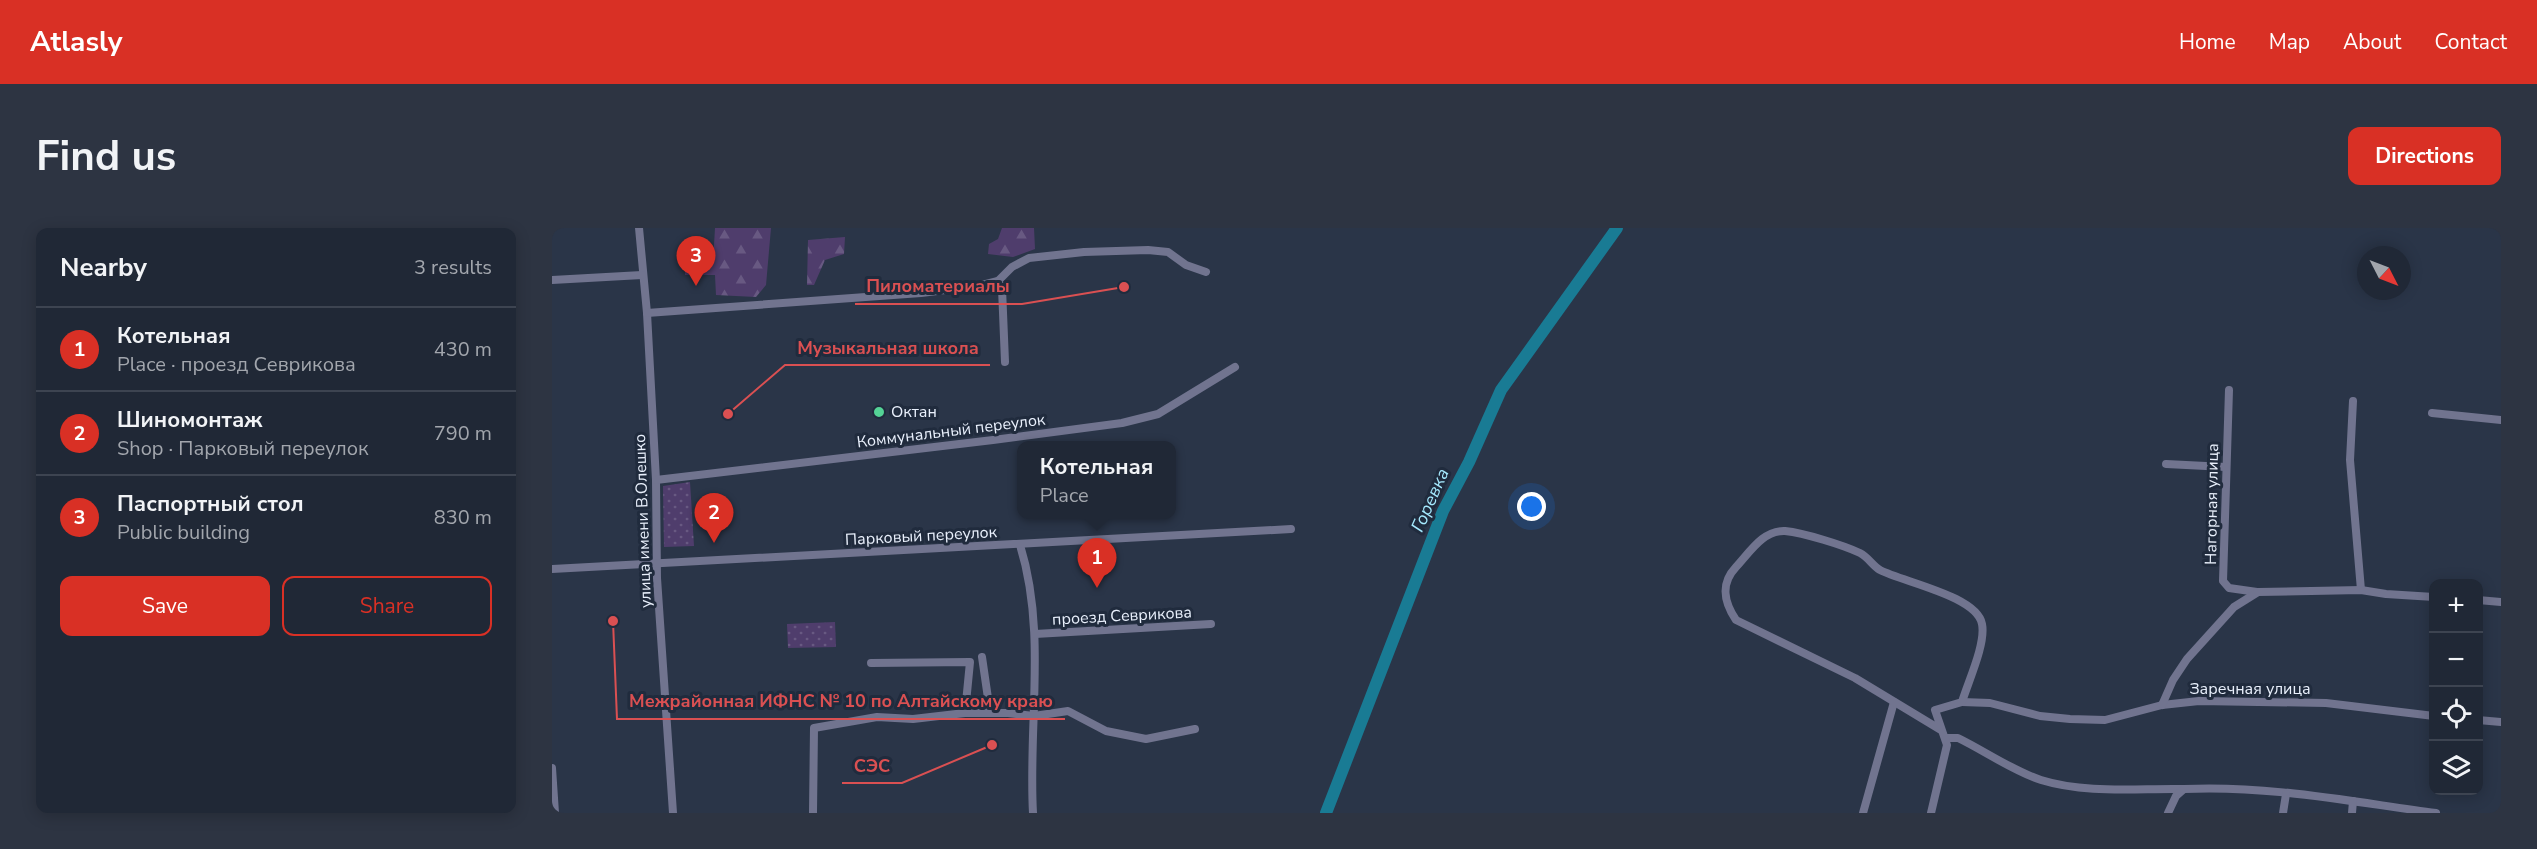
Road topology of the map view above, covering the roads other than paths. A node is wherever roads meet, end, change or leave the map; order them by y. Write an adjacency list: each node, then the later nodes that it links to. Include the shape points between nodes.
1 (639, 228): 3 (street, улица имени В.Олешко)
2 (1206, 272): 5 (street, via 1186,265 1168,252 1094,251 1029,258)
3 (642, 275): 4 (street); 6 (street, улица имени В.Олешко)
4 (552, 280)
5 (998, 281): 6 (street, via 921,293); 7 (street, via 1002,288)
6 (648, 313): 15 (street, улица имени В.Олешко)
7 (1005, 362)
8 (1235, 367): 15 (street, Коммунальный переулок, via 1158,414 1122,423)
9 (2229, 390): 14 (street, Нагорная улица)
10 (2353, 401): 20 (street, via 2350,460)
11 (2432, 413): 12 (street)
12 (2501, 420)
13 (2166, 464): 14 (street)
14 (2226, 467): 21 (street, Нагорная улица, via 2223,581 2229,588)
15 (656, 480): 18 (street, улица имени В.Олешко)
16 (1291, 529): 17 (street, Парковый переулок)
17 (1020, 544): 18 (street, Парковый переулок); 26 (street, via 1028,570)
18 (658, 563): 19 (street, Парковый переулок); 45 (street, улица имени В.Олешко)
19 (552, 568)
20 (2361, 590): 21 (street, Нагорная улица); 22 (street, Нагорная улица)
21 (2258, 592): 31 (street, via 2234,607 2187,659)
22 (2429, 597)
23 (2483, 600): 24 (street)
24 (2501, 602)
25 (1211, 624): 26 (street, проезд Севрикова)
26 (1035, 634): 34 (street)
27 (982, 657): 33 (street)
28 (871, 663): 32 (street, via 969,662)
29 (1894, 702): 30 (street, via 1855,678 1736,620 1727,605 1724,588 1729,574 1768,534 1785,531 1861,554 1879,569 1974,609 1983,625); 39 (street); 48 (street)
30 (1962, 702): 31 (street, Заречная улица, via 2002,705 2040,716 2105,720); 39 (street, via 1935,710)
31 (2162, 705): 35 (street, Заречная улица, via 2199,701 2326,703)
32 (965, 712): 33 (street); 46 (street, via 913,719 877,717 814,728)
33 (990, 712): 34 (street)
34 (1034, 716): 38 (street, via 1068,711 1106,731 1146,739); 47 (street)
35 (2429, 716)
36 (2483, 720): 37 (street)
37 (2501, 722)
38 (1195, 729)
39 (1944, 734): 41 (street, via 2054,783); 49 (street, via 1947,745)
40 (552, 768): 44 (street)
41 (2184, 789): 42 (street, via 2215,787); 50 (street)
42 (2286, 794): 43 (street); 51 (street)
43 (2354, 801): 52 (street); 53 (street)
44 (555, 813)
45 (673, 813)
46 (813, 813)
47 (1033, 813)
48 (1863, 813)
49 (1931, 813)
50 (2168, 813)
51 (2283, 813)
52 (2352, 813)
53 (2436, 813)

